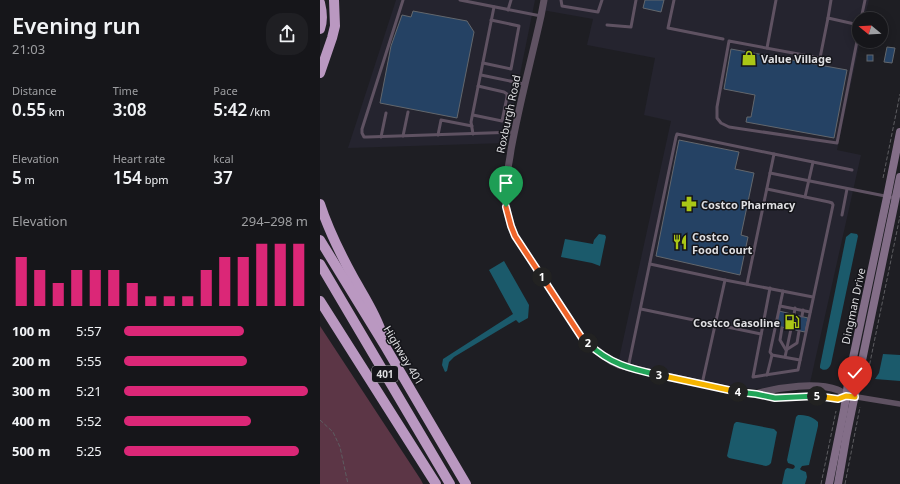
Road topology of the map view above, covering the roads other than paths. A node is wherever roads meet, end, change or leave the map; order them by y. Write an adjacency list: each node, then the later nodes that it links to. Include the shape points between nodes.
1 (334, 0): 27 (highway, via 335,26)
2 (403, 0): 40 (lane, via 362,129 364,137)
3 (460, 0): 14 (lane)
4 (510, 0): 15 (lane)
5 (544, 0): 17 (street, Roxburgh Road)
6 (561, 0): 7 (lane, via 562,6 598,12)
7 (602, 0)
8 (636, 0): 21 (lane, via 631,27)
9 (674, 0): 23 (lane, via 668,28)
10 (776, 0): 24 (lane)
11 (831, 0): 18 (lane)
12 (865, 0): 16 (lane)
13 (320, 3): 22 (highway)
14 (494, 7): 15 (lane); 19 (lane)
15 (508, 10): 17 (lane)
16 (862, 12)
17 (541, 16): 29 (street, Roxburgh Road)
18 (828, 18): 20 (lane); 24 (lane, via 820,58)
19 (491, 20): 26 (lane); 26 (lane, via 519,26 511,69)
20 (852, 23)
21 (607, 25)
22 (320, 29)
23 (723, 39)
24 (767, 48): 25 (lane, via 729,41 717,118 729,126 837,143)
25 (856, 48)
26 (483, 63): 28 (lane)
27 (320, 73)
28 (480, 75): 29 (lane); 30 (lane)
29 (526, 84): 35 (street, Roxburgh Road)
30 (478, 86): 33 (lane); 33 (lane, via 504,92 507,97 502,121)
31 (408, 112): 39 (lane)
32 (386, 113): 40 (lane)
33 (473, 115): 34 (lane)
34 (472, 126): 37 (lane); 38 (lane, via 441,120)
35 (515, 132): 37 (lane); 81 (street, Roxburgh Road, via 505,182 505,196 515,236 582,338 610,360)
36 (900, 132): 50 (main road, Dingman Drive)
37 (473, 134): 38 (lane)
38 (438, 135): 39 (lane)
39 (404, 136): 40 (lane)
40 (381, 137)
41 (774, 154): 42 (lane); 44 (lane); 55 (lane, via 677,134)
42 (813, 162): 43 (lane); 46 (lane)
43 (852, 170)
44 (770, 172): 46 (lane); 47 (lane)
45 (900, 177): 50 (main road, Dingman Drive)
46 (809, 181): 48 (lane); 49 (lane)
47 (767, 189): 49 (lane); 57 (lane)
48 (847, 189): 50 (lane); 52 (lane)
49 (805, 197): 60 (lane, via 830,202 833,205)
50 (891, 198): 84 (main road, Dingman Drive, via 849,377)
51 (320, 204): 76 (highway, via 348,267 379,323)
52 (842, 215)
53 (320, 240): 76 (highway, Highway 401 / 401)
54 (320, 264): 87 (highway, 401)
55 (650, 264): 56 (lane); 65 (lane)
56 (724, 280): 57 (lane); 71 (lane)
57 (747, 284): 58 (lane)
58 (770, 288): 59 (lane); 75 (lane)
59 (783, 291): 60 (lane); 62 (lane)
60 (813, 297): 67 (lane)
61 (320, 300): 86 (highway)
62 (780, 306): 63 (lane); 78 (lane, via 770,352)
63 (787, 307): 64 (lane); 68 (lane)
64 (795, 308): 66 (lane); 69 (lane)
65 (640, 309): 71 (lane); 81 (lane)
66 (803, 310): 67 (lane); 70 (lane)
67 (810, 312): 80 (lane)
68 (785, 313)
69 (794, 314)
70 (802, 316)
71 (715, 325): 75 (lane); 83 (lane)
72 (782, 328): 77 (lane, via 780,340)
73 (791, 329): 77 (lane)
74 (799, 331): 77 (lane, via 797,343)
75 (761, 334): 82 (lane, via 753,377)
76 (385, 346): 88 (highway, Highway 401 / 401)
77 (786, 350): 79 (lane)
78 (772, 355): 79 (lane); 82 (lane)
79 (785, 357): 80 (lane)
80 (800, 360): 82 (lane, via 798,370)
81 (628, 368): 83 (street, Roxburgh Road)
82 (767, 375)
83 (702, 384): 84 (street, Roxburgh Road, via 756,394 775,389 819,387)
84 (851, 396): 85 (street); 89 (main road, Dingman Drive); 90 (main road, Dingman Drive)
85 (900, 404)
86 (436, 484)
87 (450, 484)
88 (466, 484)
89 (829, 484)
90 (838, 484)

